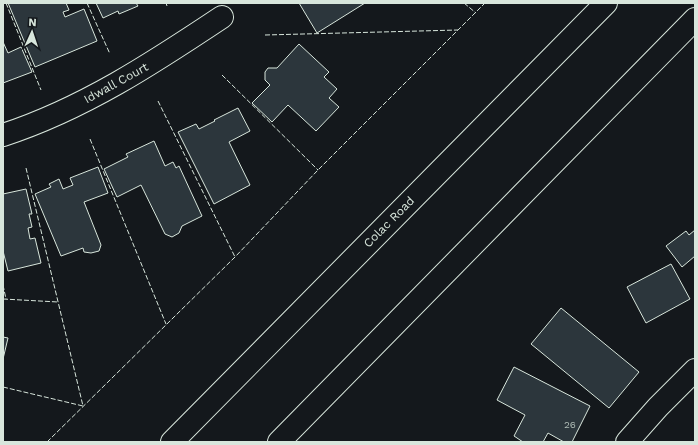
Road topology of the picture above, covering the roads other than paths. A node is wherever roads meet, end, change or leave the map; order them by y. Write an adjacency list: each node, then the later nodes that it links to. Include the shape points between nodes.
1 (606, 3): 6 (main road, Colac Road)
2 (222, 17): 4 (main road, Idwall Court, via 105,91)
3 (695, 19): 7 (main road)
4 (3, 135)
5 (695, 370): 8 (main road, via 658,406)
6 (172, 442)
7 (279, 442)
8 (628, 442)

